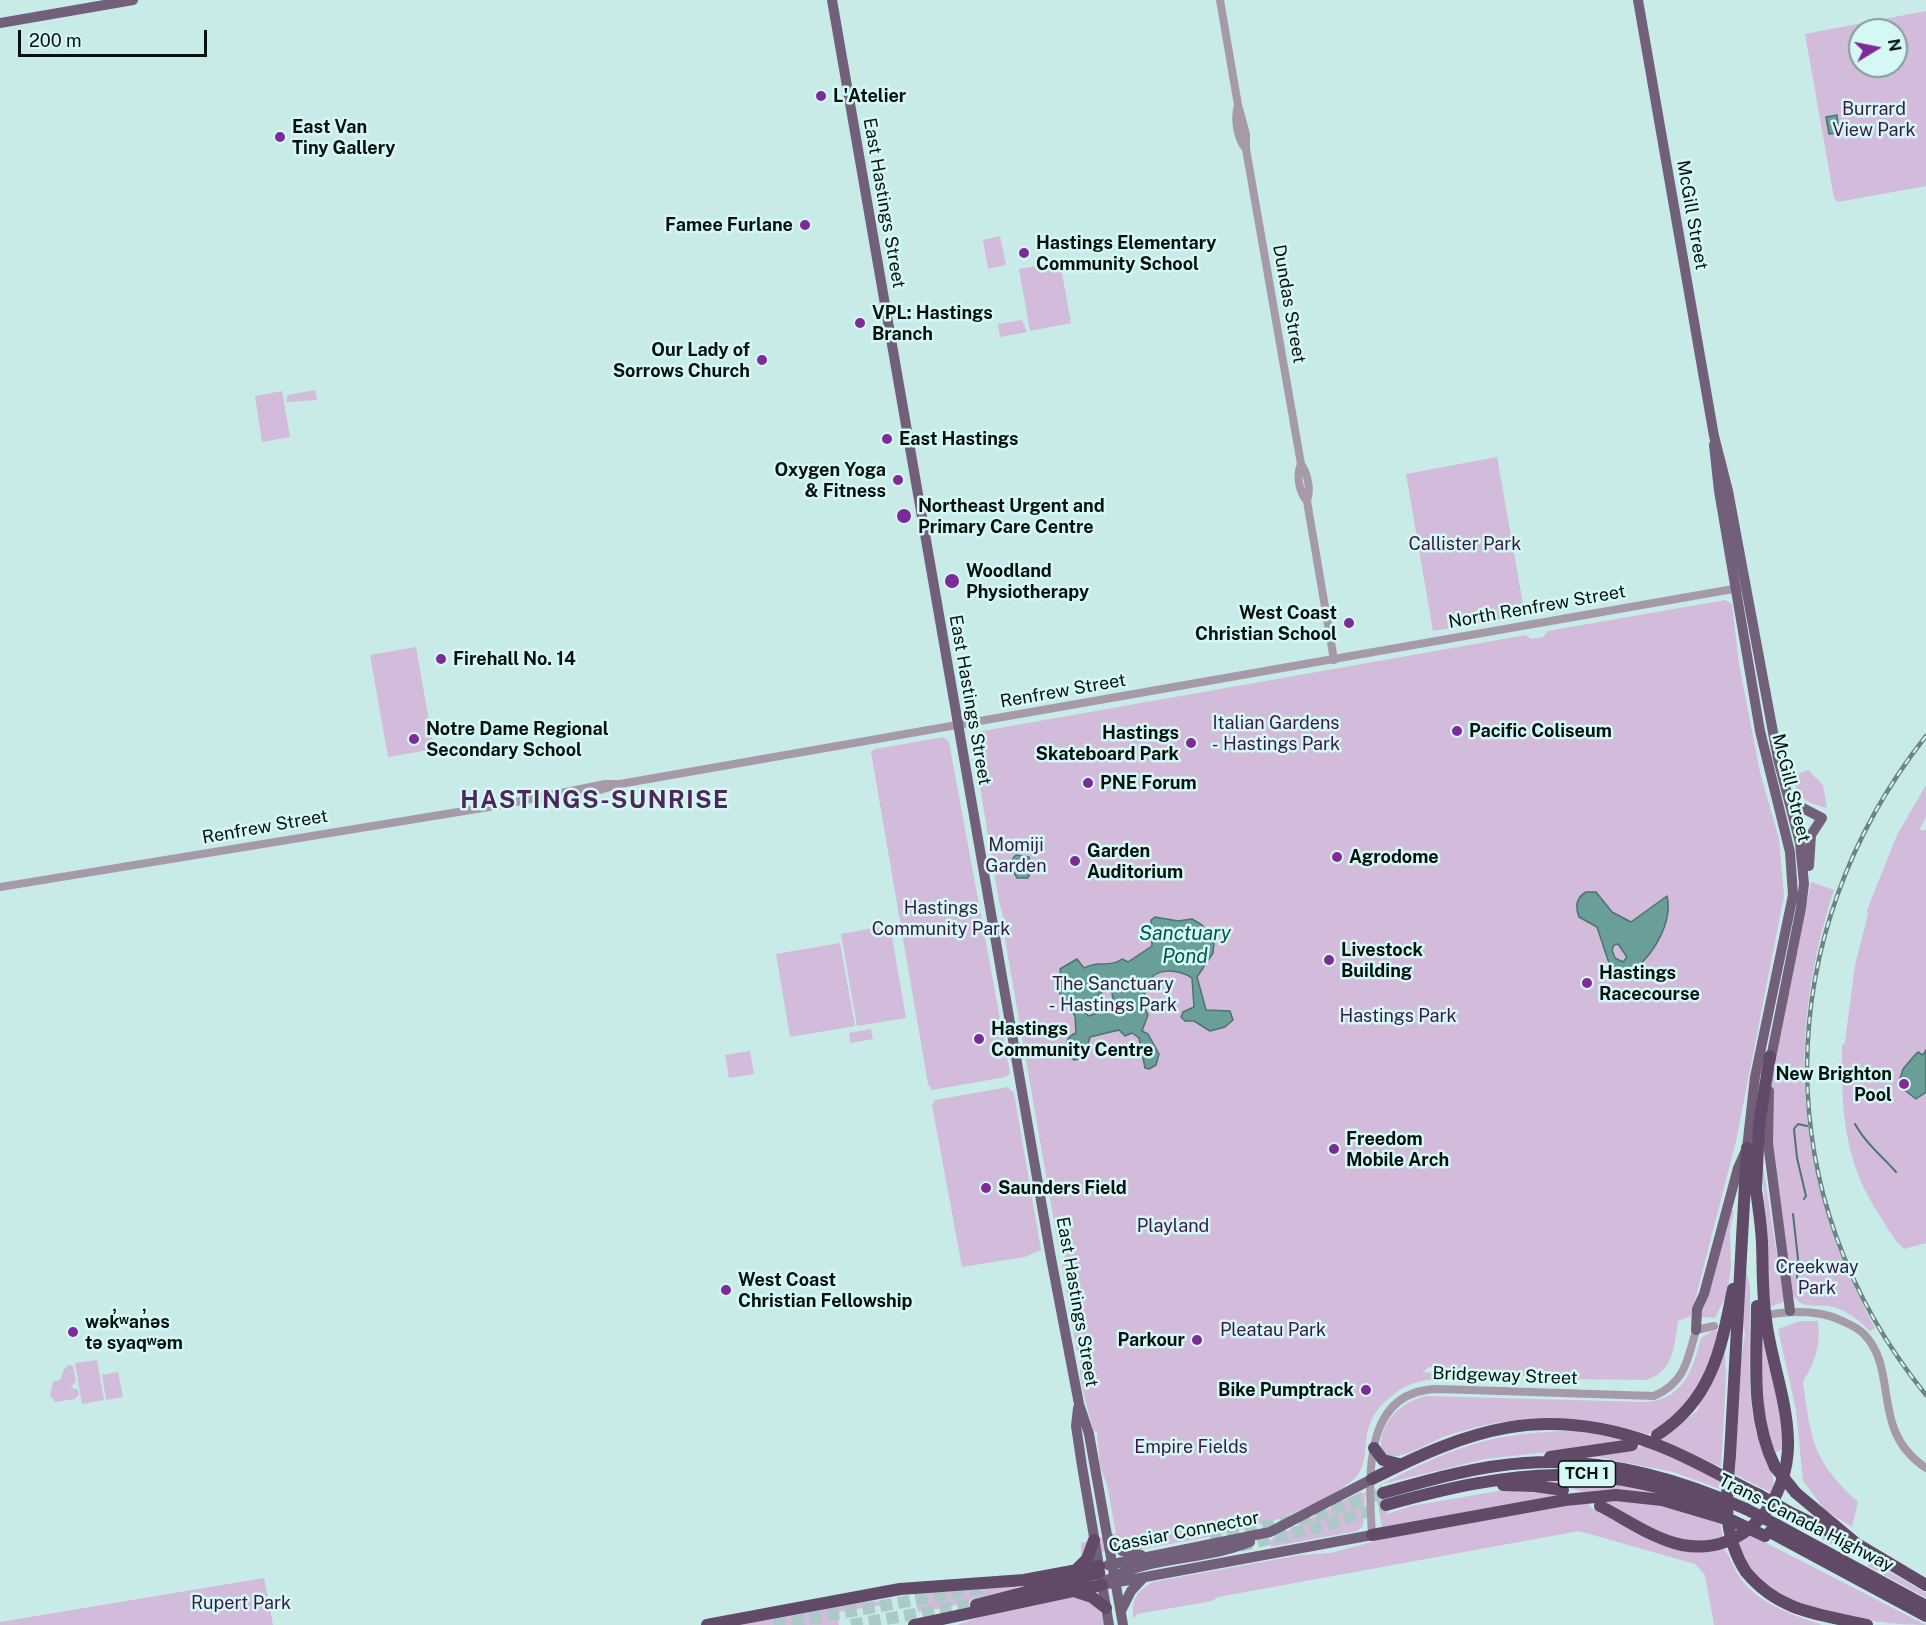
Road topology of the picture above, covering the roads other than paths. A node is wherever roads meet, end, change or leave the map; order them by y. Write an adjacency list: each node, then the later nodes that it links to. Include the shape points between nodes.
1 (133, 0): 5 (main road)
2 (832, 0): 8 (main road, East Hastings Street)
3 (1220, 0): 7 (street, Dundas Street, via 1301,464 1308,481 1306,501)
4 (1638, 0): 6 (main road, McGill Street, via 1714,436 1715,463)
5 (0, 23)
6 (1740, 587): 7 (street, North Renfrew Street); 9 (main road, McGill Street); 13 (main road, McGill Street, via 1760,731 1788,843 1793,896 1755,1077)
7 (1334, 660): 8 (street, Renfrew Street)
8 (958, 726): 11 (street, Renfrew Street, via 620,784 572,796); 20 (main road, East Hastings Street)
9 (1789, 801): 10 (main road, McGill Street, via 1800,843); 10 (main road, via 1822,818 1811,836)
10 (1804, 884): 12 (main road, McGill Street)
11 (0, 887)
12 (1770, 1056): 14 (highway); 16 (main road, McGill Street, via 1768,1143)
13 (1747, 1148): 15 (highway); 19 (main road, McGill Street, via 1697,1309)
14 (1755, 1184): 30 (highway, via 1766,1321 1788,1439 1787,1470 1779,1492 1767,1512 1746,1532 1707,1546 1672,1543); 37 (highway, bridge, via 1758,1407 1764,1442 1775,1467 1796,1493)
15 (1739, 1258): 21 (highway, via 1708,1381 1688,1412); 55 (highway, bridge, via 1726,1507 1736,1557 1763,1591 1782,1603)
16 (1790, 1311): 17 (street); 26 (street, via 1836,1318 1866,1336 1879,1363 1891,1426 1906,1451)
17 (1772, 1314)
18 (1714, 1326): 19 (street)
19 (1696, 1330): 23 (street, Bridgeway Street, via 1682,1375 1654,1396 1420,1391 1399,1401 1386,1413)
20 (1079, 1404): 35 (main road, East Hastings Street, via 1089,1434); 36 (main road, East Hastings Street, via 1076,1426)
21 (1657, 1435)
22 (1632, 1445): 24 (highway)
23 (1374, 1448): 25 (highway, via 1383,1460); 27 (street, Bridgeway Street)
24 (1527, 1462): 29 (highway, Trans-Canada Highway / TCH 1, via 1472,1470 1384,1499); 31 (highway, Trans-Canada Highway / TCH 1, via 1624,1469 1678,1482)
25 (1399, 1464): 27 (highway); 37 (highway, bridge, via 1479,1433 1526,1425 1576,1426 1612,1432 1651,1443)
26 (1926, 1468)
27 (1372, 1479): 33 (main road, Cassiar Connector); 34 (street, Bridgeway Street)
28 (1563, 1490): 29 (highway, via 1515,1484)
29 (1430, 1493): 31 (highway, Trans-Canada Highway / TCH 1, via 1503,1478 1589,1474 1663,1488)
30 (1600, 1506)
31 (1740, 1516): 32 (highway, Trans-Canada Highway / TCH 1); 34 (highway, via 1639,1496 1600,1496)
32 (1771, 1531): 46 (highway, Trans-Canada Highway / TCH 1); 50 (highway, Trans-Canada Highway / TCH 1)
33 (1270, 1532): 38 (main road, Cassiar Connector); 43 (main road, via 1229,1550)
34 (1372, 1535): 42 (main road, Cassiar Connector)
35 (1108, 1537): 38 (main road, via 1122,1551); 39 (main road, East Hastings Street)
36 (1094, 1540): 40 (highway); 41 (main road, East Hastings Street)
37 (1857, 1544): 44 (highway)
38 (1151, 1556): 39 (main road, Cassiar Connector)
39 (1112, 1564): 41 (main road); 43 (main road, East Hastings Street)
40 (1076, 1570): 41 (highway); 51 (highway, via 1014,1581 900,1589)
41 (1100, 1574): 43 (main road); 45 (highway); 47 (main road, East Hastings Street); 49 (highway, via 981,1603)
42 (1144, 1577): 43 (main road, Cassiar Connector); 48 (main road)
43 (1115, 1579): 48 (main road, East Hastings Street)
44 (1926, 1585)
45 (1073, 1591): 47 (highway, via 1092,1597); 49 (highway)
46 (1926, 1606)
47 (1106, 1608): 53 (main road, East Hastings Street)
48 (1121, 1611): 54 (main road, East Hastings Street)
49 (960, 1614): 52 (highway)
50 (1926, 1616)
51 (707, 1625)
52 (914, 1625)
53 (1109, 1625)
54 (1123, 1625)
55 (1867, 1625)

